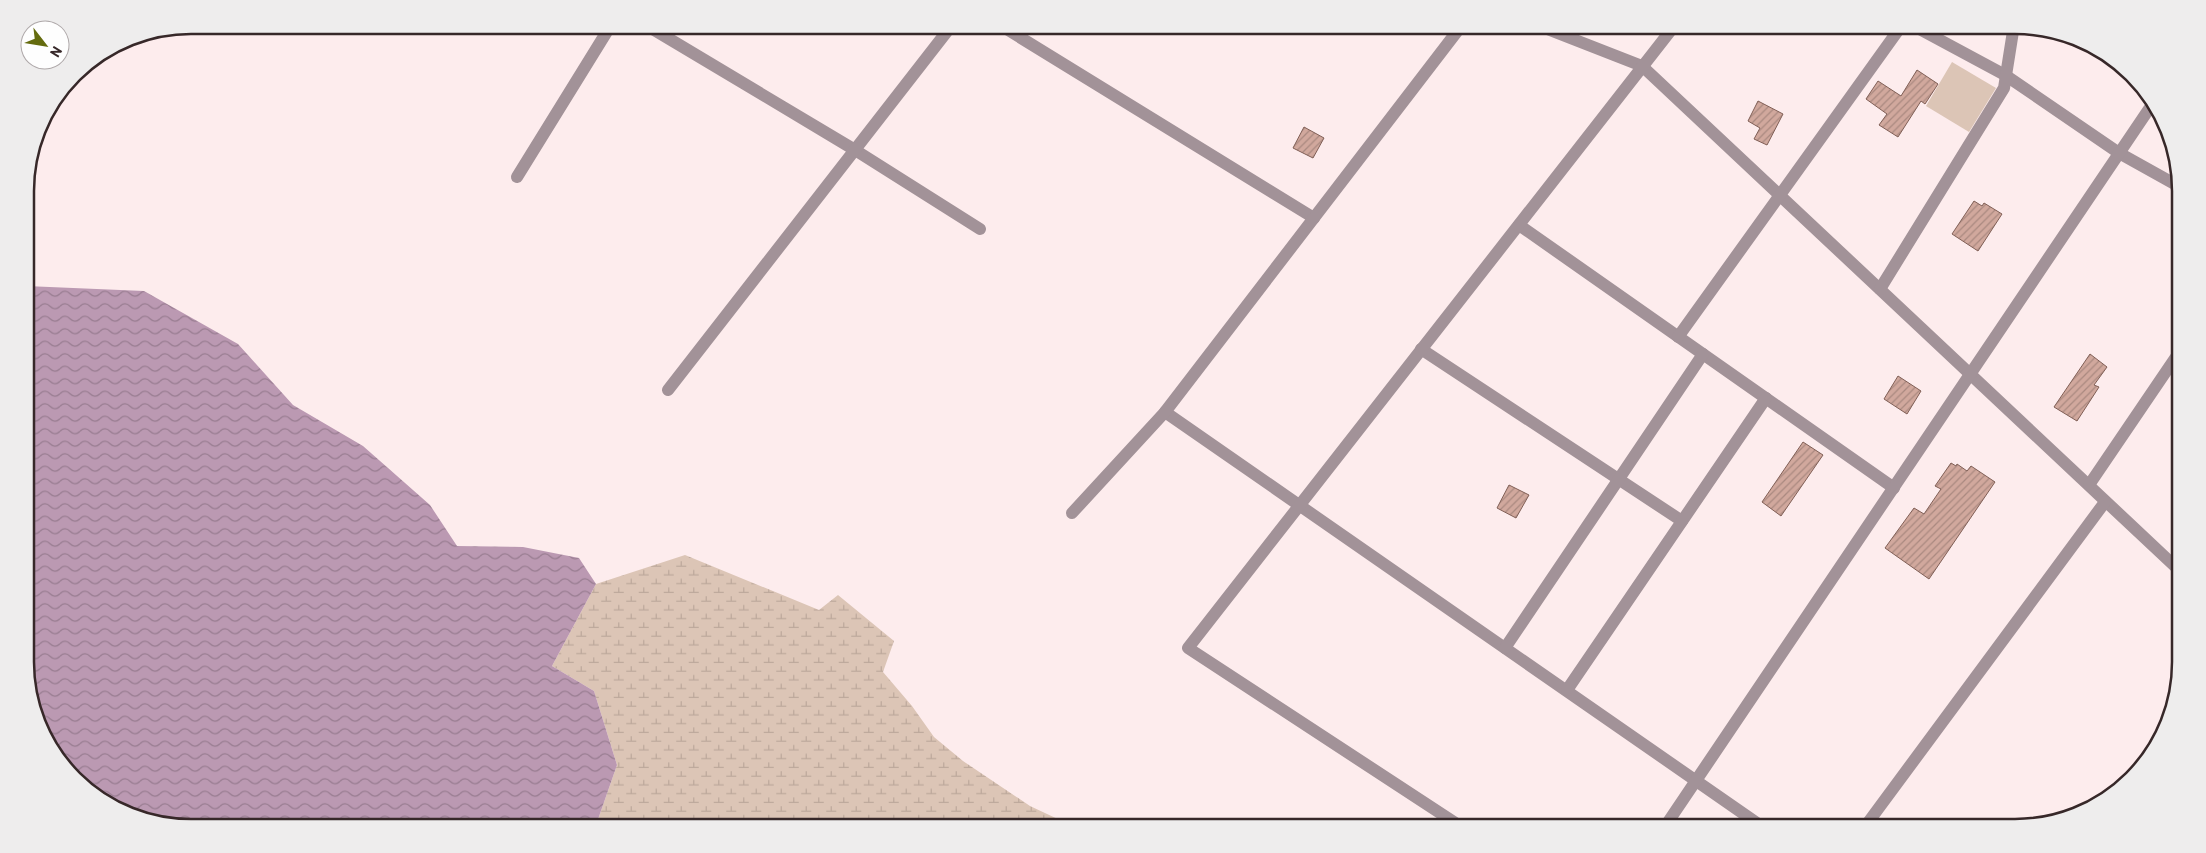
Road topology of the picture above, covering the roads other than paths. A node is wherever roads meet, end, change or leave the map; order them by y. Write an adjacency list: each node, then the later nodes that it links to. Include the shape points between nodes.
1 (605, 34): 16 (street)
2 (661, 34): 14 (street)
3 (945, 34): 14 (street)
4 (1015, 34): 19 (street)
5 (1455, 34): 19 (street)
6 (1560, 34): 11 (street)
7 (1668, 34): 11 (street)
8 (1896, 34): 18 (street)
9 (1929, 34): 12 (street)
10 (2013, 34): 12 (street)
11 (1642, 66): 18 (street); 20 (street)
12 (2006, 75): 15 (street); 22 (street, via 2004,88)
13 (2149, 109): 15 (street)
14 (855, 150): 21 (street); 28 (street)
15 (2120, 153): 17 (street); 27 (street)
16 (517, 178)
17 (2172, 182)
18 (1780, 196): 22 (street); 23 (street)
19 (1314, 218): 30 (street)
20 (1519, 225): 23 (street); 24 (street)
21 (980, 229)
22 (1880, 289): 27 (street)
23 (1678, 337): 25 (street)
24 (1422, 350): 31 (street); 35 (street)
25 (1703, 354): 29 (street); 31 (street)
26 (2172, 363): 32 (street)
27 (1971, 375): 32 (street); 33 (street)
28 (668, 390)
29 (1766, 398): 33 (street); 37 (street)
30 (1165, 412): 35 (street); 36 (street)
31 (1618, 479): 37 (street); 39 (street)
32 (2088, 485): 34 (street)
33 (1894, 488): 41 (street)
34 (2105, 502): 38 (street); 45 (street)
35 (1300, 505): 39 (street); 42 (street, via 1188,648)
36 (1072, 513)
37 (1682, 521): 40 (street)
38 (2172, 564)
39 (1505, 648): 40 (street)
40 (1567, 690): 41 (street)
41 (1696, 780): 43 (street); 44 (street)
42 (1449, 819)
43 (1670, 819)
44 (1751, 819)
45 (1871, 819)

